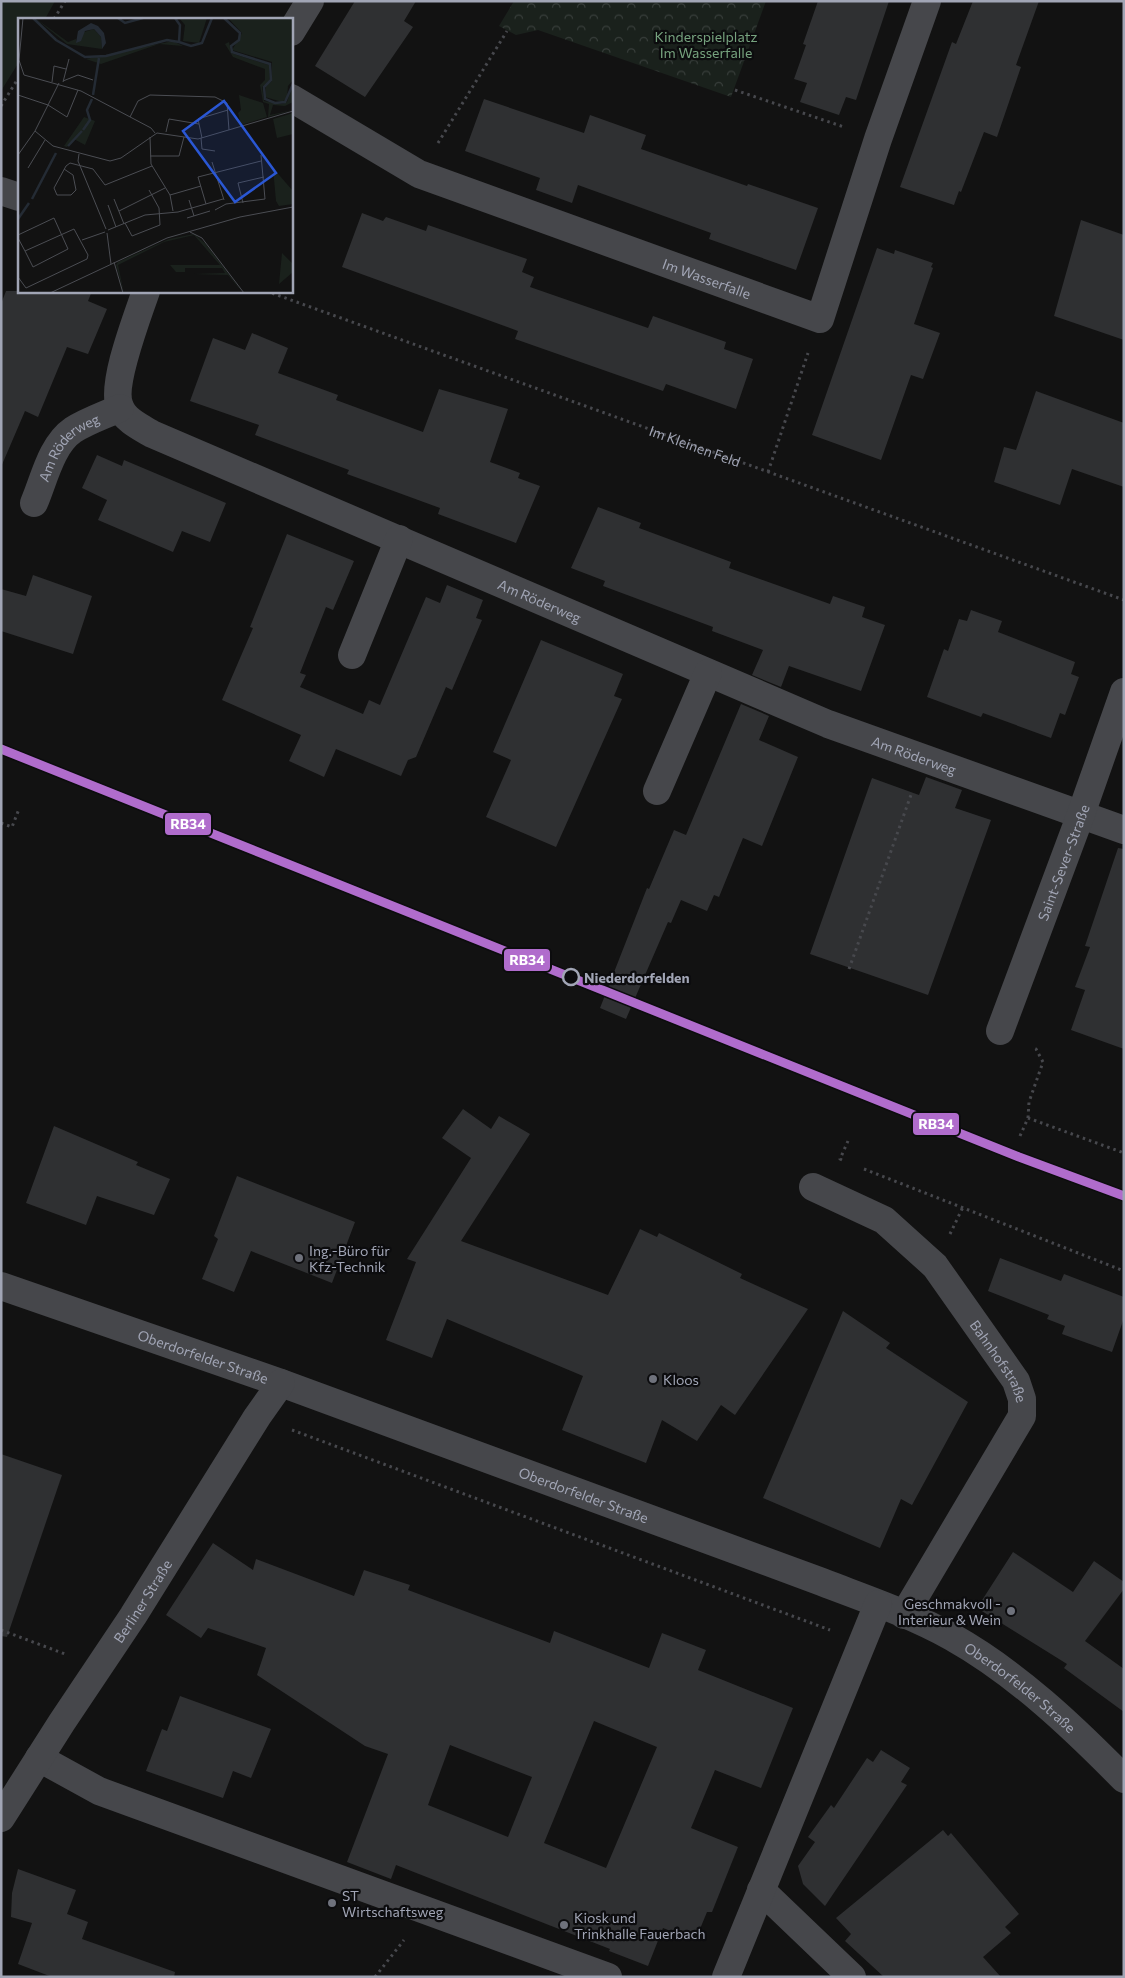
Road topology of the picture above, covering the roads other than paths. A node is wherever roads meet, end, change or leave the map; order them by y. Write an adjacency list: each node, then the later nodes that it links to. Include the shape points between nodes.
1 (310, 1): 3 (street)
2 (926, 1): 4 (street, Im Wasserfalle, via 820,319 419,174)
3 (292, 30)
4 (292, 99)
5 (1, 191): 6 (street)
6 (18, 197)
7 (146, 292): 8 (street, Am Röderweg, via 119,378 116,396)
8 (120, 408): 9 (street, Am Röderweg, via 73,430 65,438); 10 (street, Am Röderweg, via 134,424 152,434)
9 (34, 503)
10 (399, 539): 11 (street); 12 (street, Am Röderweg)
11 (352, 655)
12 (708, 673): 14 (street); 15 (street, Am Röderweg, via 828,724)
13 (1124, 692): 15 (street, Saint-Sever-Straße)
14 (657, 791)
15 (1081, 814): 16 (street, Am Röderweg); 17 (street, Saint-Sever-Straße)
16 (1124, 830)
17 (1000, 1031)
18 (812, 1187): 22 (street, Bahnhofstraße, via 884,1220 935,1266 1016,1380 1022,1399 1022,1416)
19 (1, 1286): 20 (street, Oberdorfelder Straße)
20 (281, 1384): 21 (street, Oberdorfelder Straße); 23 (street, Berliner Straße)
21 (878, 1604): 22 (street, Oberdorfelder Straße); 26 (street)
22 (904, 1614): 24 (street, Oberdorfelder Straße, via 952,1637 1039,1698)
23 (39, 1758): 25 (street, Berliner Straße); 27 (street, via 99,1791)
24 (1124, 1779)
25 (1, 1818)
26 (761, 1890): 28 (street); 29 (street)
27 (608, 1977)
28 (726, 1977)
29 (852, 1977)

